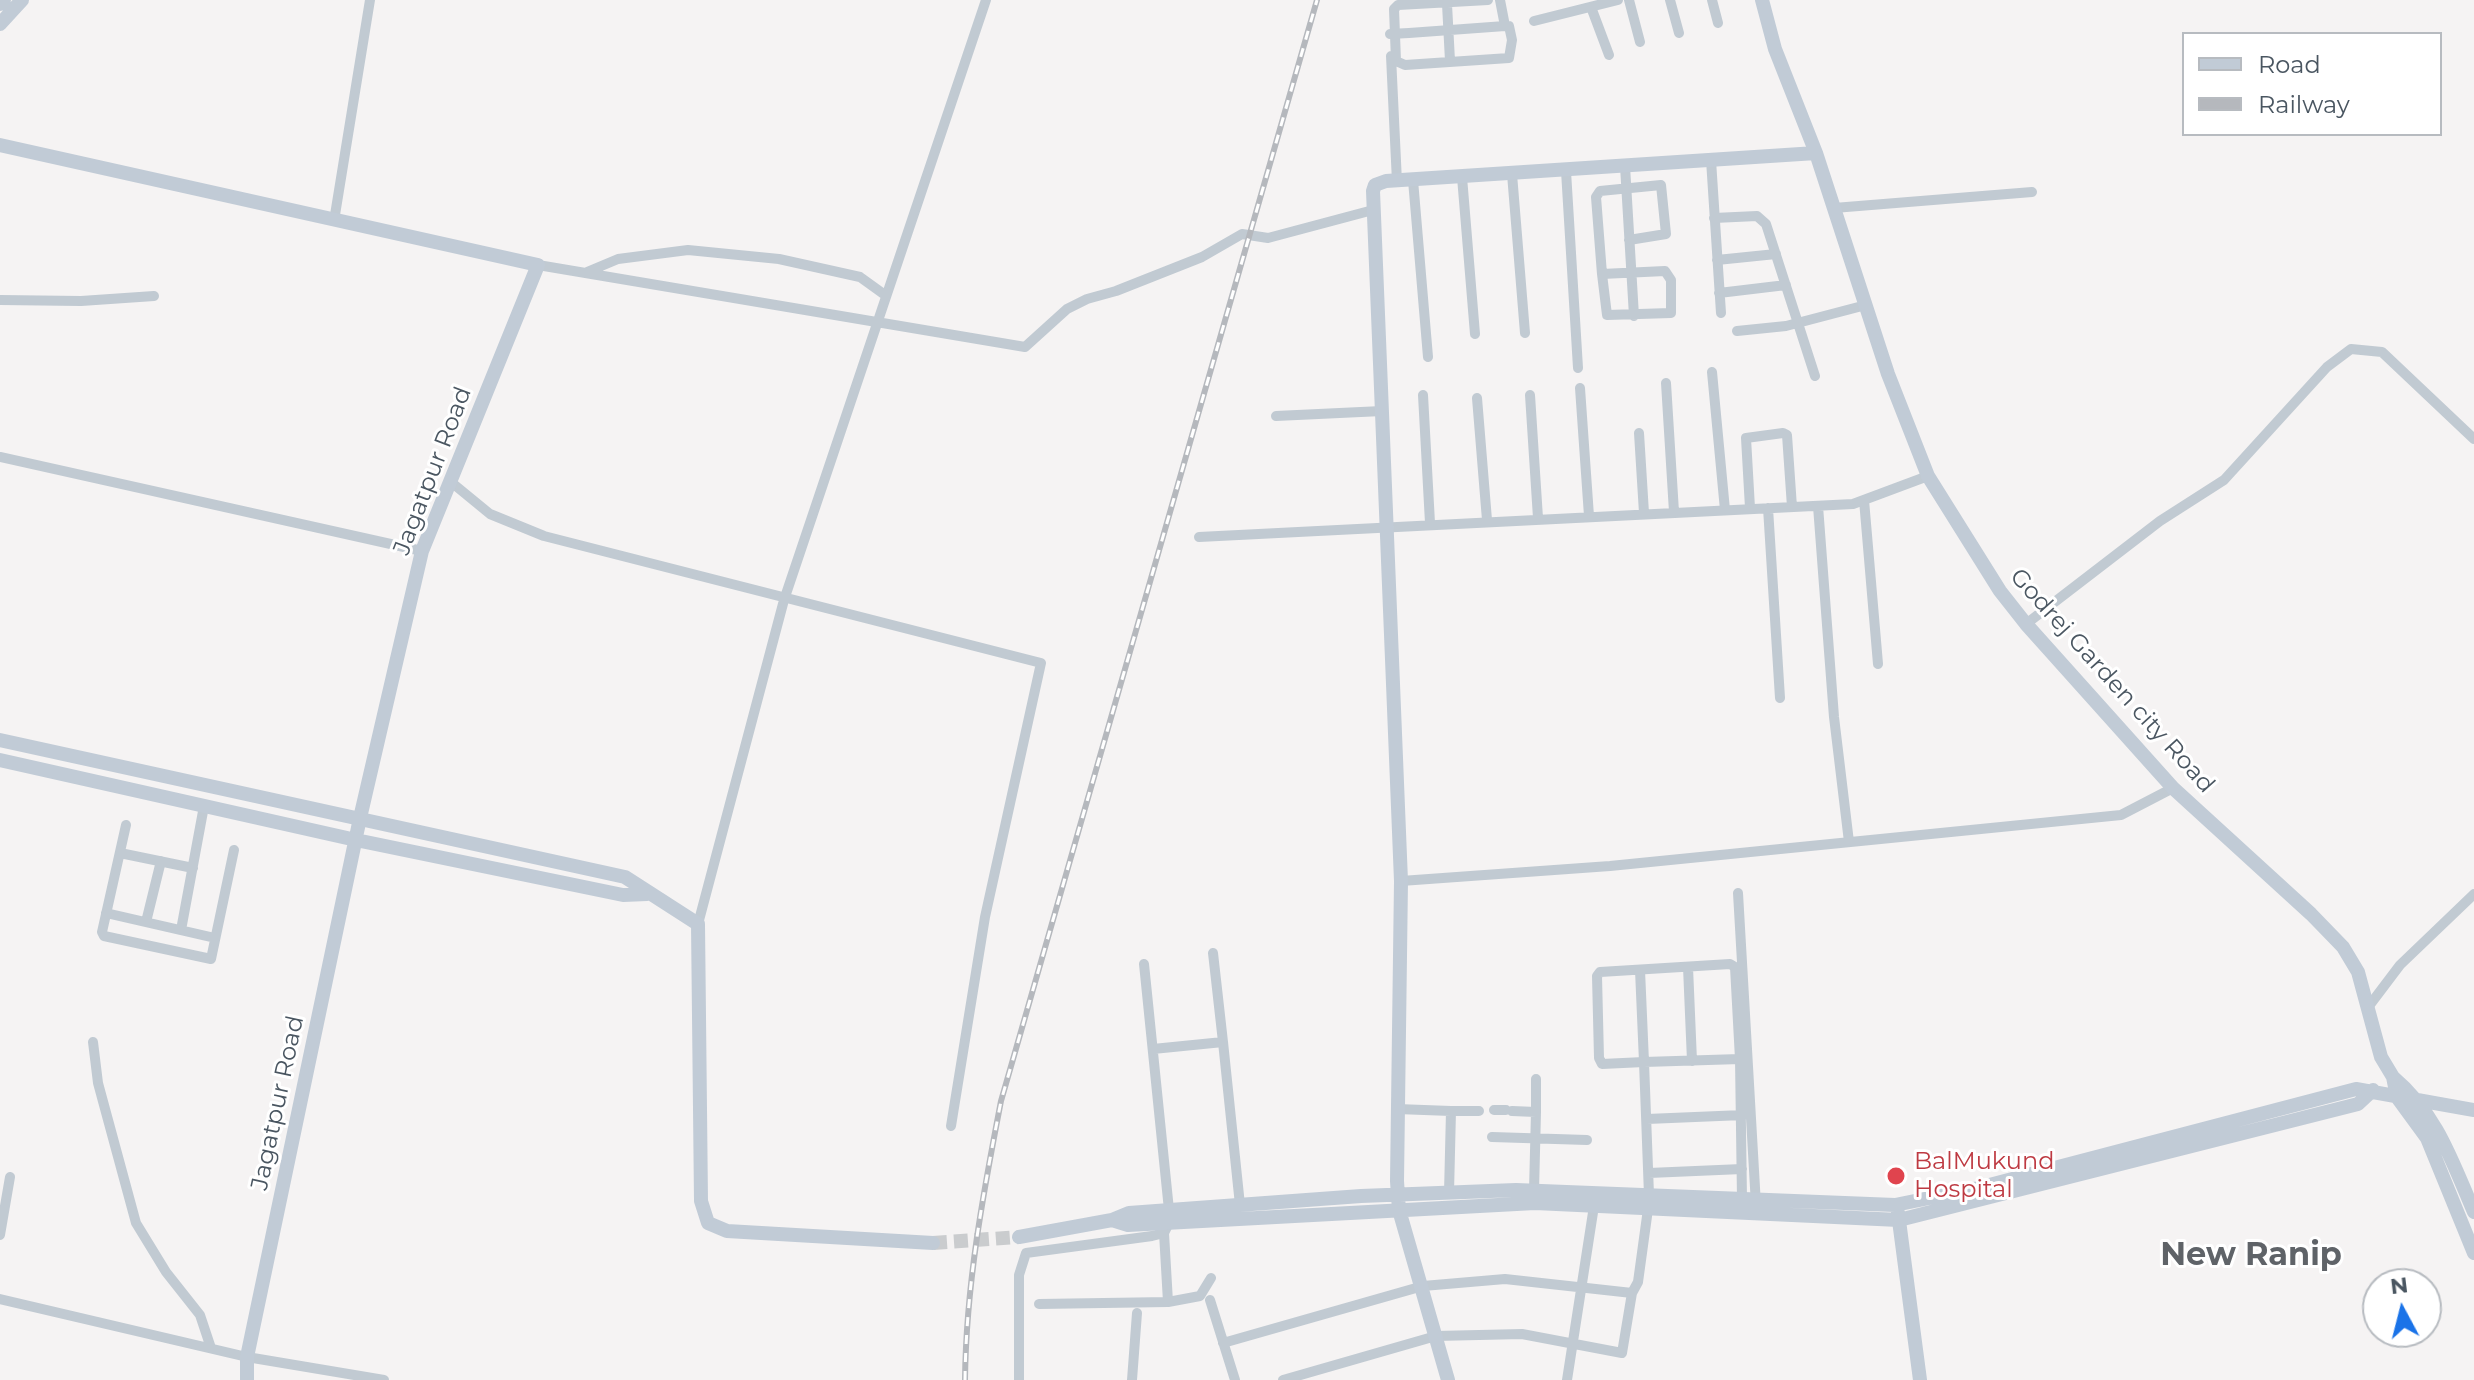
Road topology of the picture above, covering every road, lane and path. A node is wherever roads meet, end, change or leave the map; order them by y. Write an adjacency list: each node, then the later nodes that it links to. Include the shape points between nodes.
1 (22, 0): 16 (street)
2 (370, 0): 37 (street)
3 (986, 0): 47 (street)
4 (1488, 0): 11 (street)
5 (1500, 0): 17 (street)
6 (1629, 0): 21 (street)
7 (1670, 0): 19 (street)
8 (1712, 0): 15 (street)
9 (1762, 0): 25 (street, Godrej Garden city Road, via 1775,49)
10 (1612, 1): 13 (street)
11 (1447, 4): 18 (street); 20 (street, via 1398,5)
12 (1389, 5): 20 (street)
13 (1582, 6): 14 (street); 22 (street)
14 (1534, 21)
15 (1718, 23)
16 (0, 24)
17 (1505, 26): 18 (street); 23 (street, via 1512,40 1509,58)
18 (1448, 30): 20 (street); 23 (street)
19 (1679, 33)
20 (1392, 34): 23 (street, via 1398,64); 31 (street)
21 (1640, 42)
22 (1609, 55)
23 (1450, 61)
24 (0, 145): 37 (street)
25 (1816, 153): 26 (street); 34 (street, Godrej Garden city Road)
26 (1711, 160): 27 (street); 36 (street)
27 (1625, 166): 28 (street); 32 (street)
28 (1566, 171): 29 (street); 59 (street)
29 (1512, 174): 30 (street); 56 (street)
30 (1462, 177): 31 (street); 57 (street)
31 (1405, 181): 35 (street, via 1375,185); 58 (street)
32 (1626, 186): 38 (street); 38 (street, via 1661,185 1667,229 1661,237); 44 (street, via 1604,188 1596,197)
33 (2032, 192): 34 (street)
34 (1834, 208): 50 (street, Godrej Garden city Road)
35 (1373, 210): 53 (street, via 1268,238 1242,234 1202,257 1067,309 1025,347); 67 (street)
36 (1714, 218): 39 (street, via 1762,218); 40 (street)
37 (334, 221): 41 (street)
38 (1629, 240): 43 (street)
39 (1776, 254): 40 (street); 45 (street)
40 (1717, 260): 46 (street)
41 (538, 265): 42 (street); 73 (street, Jagatpur Road)
42 (585, 272): 47 (street, via 618,259 688,250 779,259 860,277); 53 (street)
43 (1631, 272): 44 (street); 52 (street); 52 (street, via 1665,271 1671,280 1671,313)
44 (1602, 274): 52 (street, via 1607,315)
45 (1786, 285): 46 (street); 54 (street)
46 (1719, 293): 51 (street)
47 (885, 295): 53 (street)
48 (154, 296): 49 (street)
49 (0, 300)
50 (1866, 305): 54 (street); 72 (street, Godrej Garden city Road)
51 (1721, 313)
52 (1634, 316)
53 (875, 322): 89 (street)
54 (1798, 323): 55 (street); 61 (street)
55 (1737, 331)
56 (1525, 333)
57 (1475, 334)
58 (1428, 357)
59 (1578, 368)
60 (1712, 372): 79 (street)
61 (1815, 376)
62 (1666, 383): 80 (street)
63 (1580, 388): 82 (street)
64 (1423, 395): 85 (street)
65 (1530, 395): 83 (street)
66 (1477, 398): 84 (street)
67 (1382, 411): 68 (street); 86 (street)
68 (1276, 416)
69 (1639, 433): 81 (street)
70 (2474, 439): 90 (street, via 2382,352 2351,349 2327,367 2224,480 2160,521)
71 (0, 457): 88 (street)
72 (1928, 476): 74 (street); 90 (street, Godrej Garden city Road)
73 (451, 482): 88 (street, Jagatpur Road); 89 (street, via 490,514 544,536)
74 (1864, 500): 75 (street); 91 (street)
75 (1818, 506): 76 (street); 100 (street)
76 (1792, 507): 77 (street, via 1783,433 1746,438); 78 (street)
77 (1750, 508): 78 (street); 79 (street)
78 (1768, 508): 92 (street)
79 (1725, 510): 80 (street)
80 (1674, 512): 81 (street)
81 (1644, 513): 82 (street)
82 (1589, 516): 83 (street)
83 (1538, 518): 84 (street)
84 (1487, 520): 85 (street)
85 (1430, 523): 86 (street)
86 (1388, 524): 87 (street); 107 (street)
87 (1199, 537)
88 (422, 551): 97 (street, Jagatpur Road)
89 (784, 600): 113 (street); 139 (street, via 1041,663 985,917)
90 (2026, 624): 95 (street, Godrej Garden city Road)
91 (1878, 664)
92 (1780, 698)
93 (0, 740): 97 (street)
94 (0, 760): 96 (street)
95 (2173, 788): 100 (street, via 2121,815); 120 (street, Godrej Garden city Road, via 2343,947)
96 (204, 806): 99 (street); 105 (street)
97 (360, 818): 99 (street, Jagatpur Road); 103 (street)
98 (126, 825): 102 (street)
99 (356, 840): 106 (street); 175 (street, Jagatpur Road)
100 (1849, 842): 107 (street)
101 (234, 850): 115 (street)
102 (120, 853): 104 (street); 111 (street)
103 (535, 857): 106 (street); 109 (street, via 625,877)
104 (161, 861): 105 (street); 112 (street)
105 (193, 868): 114 (street)
106 (530, 876): 109 (street, via 623,895)
107 (1401, 881): 131 (street)
108 (1738, 893): 152 (street)
109 (647, 894): 113 (street)
110 (2474, 894): 120 (street, via 2400,965)
111 (106, 913): 112 (street); 115 (street, via 104,936 208,959)
112 (146, 922): 114 (street)
113 (698, 924): 160 (street, via 701,1201 708,1223 727,1231)
114 (181, 930): 115 (street)
115 (215, 938)
116 (1213, 953): 122 (street)
117 (1144, 964): 123 (street)
118 (1688, 967): 119 (street); 124 (street, via 1735,967); 125 (street)
119 (1640, 970): 126 (street); 126 (street, via 1597,974 1599,1058 1602,1064)
120 (2369, 1006): 127 (street, Godrej Garden city Road, via 2381,1057)
121 (93, 1042): 174 (street, via 98,1083 136,1223 200,1315)
122 (1223, 1042): 123 (street); 151 (street)
123 (1153, 1049): 157 (street)
124 (1740, 1059): 125 (street); 137 (street)
125 (1692, 1061): 126 (street)
126 (1644, 1062): 138 (street)
127 (2393, 1077): 129 (street); 130 (street)
128 (1536, 1079): 136 (street)
129 (2397, 1097): 130 (street); 155 (street, via 2356,1089); 161 (street, via 2427,1138)
130 (2418, 1098): 133 (street); 156 (street)
131 (1397, 1109): 134 (street); 148 (street)
132 (1504, 1110): 136 (street)
133 (2474, 1110)
134 (1451, 1111): 135 (street); 147 (street)
135 (1479, 1111)
136 (1536, 1112): 141 (street)
137 (1743, 1115): 138 (street); 143 (street)
138 (1647, 1119): 144 (street)
139 (951, 1126)
140 (1492, 1137): 141 (street)
141 (1536, 1138): 142 (street); 146 (street)
142 (1587, 1140)
143 (1742, 1169): 144 (street); 152 (street)
144 (1649, 1173): 150 (street)
145 (10, 1177): 149 (street)
146 (1534, 1191): 147 (street); 150 (street)
147 (1449, 1193): 148 (street)
148 (1398, 1195): 151 (street); 154 (street)
149 (3, 1201): 158 (street)
150 (1648, 1202): 152 (street); 152 (street); 153 (street); 165 (street, via 1638,1282)
151 (1240, 1205): 157 (street)
152 (1751, 1205): 155 (street)
153 (1594, 1206): 154 (street, via 1535,1203); 163 (street)
154 (1399, 1210): 157 (street); 164 (street)
155 (1898, 1212): 184 (street)
156 (2474, 1212)
157 (1168, 1221): 159 (street, via 1128,1225 1112,1220); 168 (street); 178 (street, via 1026,1253 1019,1275)
158 (0, 1235)
159 (1019, 1237)
160 (933, 1243)
161 (2474, 1253)
162 (1211, 1278): 168 (street, via 1200,1296)
163 (1582, 1285): 164 (street, via 1505,1279); 165 (street); 173 (street)
164 (1423, 1286): 171 (street); 172 (street)
165 (1632, 1293): 173 (street, via 1622,1353)
166 (0, 1299): 174 (street)
167 (1210, 1300): 172 (street)
168 (1168, 1302): 169 (street)
169 (1039, 1304)
170 (1137, 1313): 179 (street)
171 (1436, 1336): 173 (street, via 1522,1334); 181 (street); 182 (street)
172 (1223, 1343): 180 (street)
173 (1573, 1344): 183 (street)
174 (211, 1348): 175 (street)
175 (247, 1357): 176 (street, Jagatpur Road); 177 (street)
176 (247, 1380)
177 (384, 1380)
178 (1019, 1380)
179 (1132, 1380)
180 (1235, 1380)
181 (1283, 1380)
182 (1448, 1380)
183 (1567, 1380)
184 (1920, 1380)

